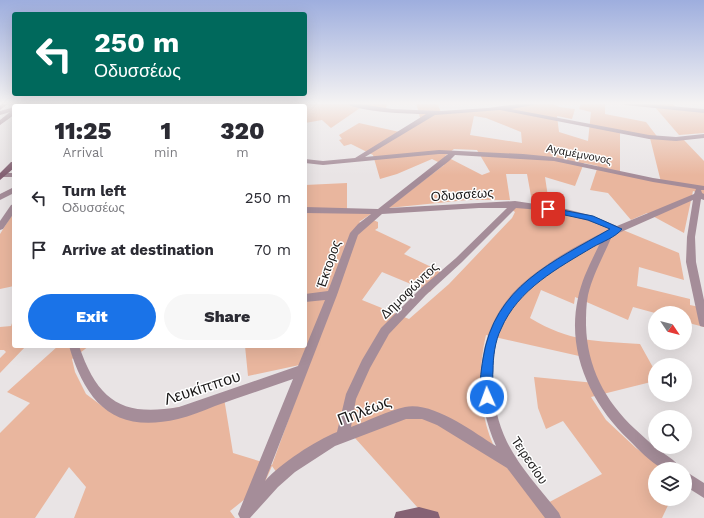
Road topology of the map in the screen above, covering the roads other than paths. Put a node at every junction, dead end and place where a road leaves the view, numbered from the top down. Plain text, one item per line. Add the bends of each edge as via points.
1 (409, 127) edge
2 (598, 127) edge
3 (704, 136) edge
4 (454, 152) junction
5 (358, 158) junction
6 (307, 161) edge
7 (12, 166) edge
8 (12, 175) edge
9 (1, 176) edge
10 (12, 191) edge
11 (701, 191) edge
12 (0, 196) edge
13 (515, 204) junction
14 (12, 210) edge
15 (307, 210) edge
16 (382, 211) junction
17 (12, 221) edge
18 (0, 227) edge
19 (613, 231) junction
20 (332, 295) junction
21 (307, 298) edge
22 (704, 323) edge
23 (75, 348) edge
24 (303, 370) junction
25 (343, 435) junction
26 (664, 462) edge
27 (514, 465) junction
28 (692, 483) edge
29 (704, 491) edge
30 (243, 516) edge
31 (402, 518) edge
32 (432, 518) edge
33 (554, 518) edge

1 - 5 street
2 - 3 street via 670,139
4 - 5 street, Αγαμέμνονος
4 - 11 street, Αγαμέμνονος via 549,159
4 - 16 street, Έκτορος
5 - 6 street, Αγαμέμνονος via 323,163
7 - 9 main road
8 - 9 street
10 - 12 street
11 - 19 street, Τειρεσίου
11 - 22 street via 691,237 691,252 692,271
13 - 16 street, Οδυσσέως
13 - 19 street, Οδυσσέως via 586,216
13 - 25 street, Δημοφώντος via 385,331 350,398
14 - 18 street
15 - 16 street, Οδυσσέως
16 - 20 street, Έκτορος via 353,235
17 - 18 street
19 - 26 street via 583,298 581,328 585,361 592,383 612,414
19 - 27 street, Τειρεσίου via 559,261 529,283 508,306 496,327 488,360 487,397 491,418
20 - 21 street
20 - 24 street, Έκτορος
23 - 24 street, Λευκίππου via 85,379 98,396 118,410 149,417 188,411
24 - 30 street, Έκτορος
25 - 27 street, Πηλέως via 398,414 412,412 448,423
25 - 30 street, Πηλέως via 290,467
27 - 33 street, Τειρεσίου
28 - 29 street
31 - 32 main road via 419,515

